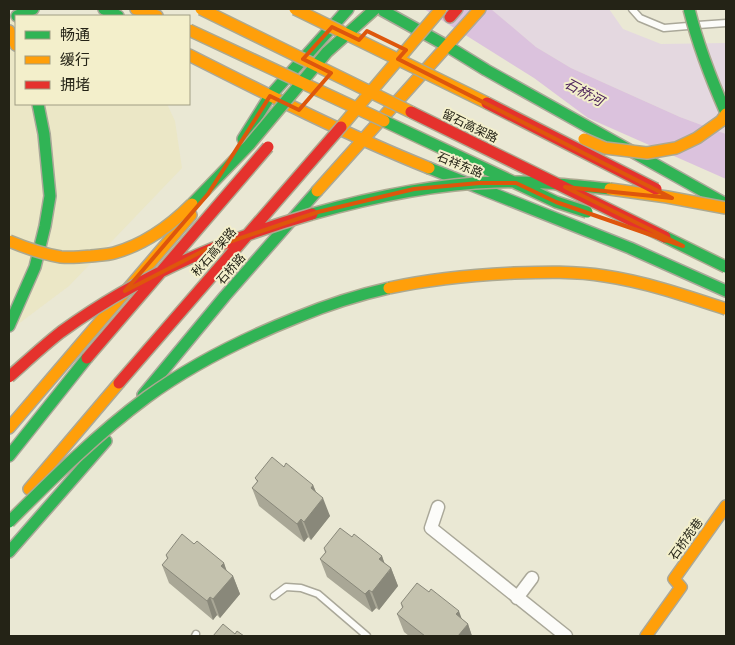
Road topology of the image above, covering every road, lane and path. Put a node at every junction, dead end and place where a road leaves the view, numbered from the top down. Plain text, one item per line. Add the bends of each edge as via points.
1 (33, 9) edge
2 (104, 9) edge
3 (136, 9) edge
4 (201, 9) edge
5 (295, 9) edge
6 (301, 9) edge
7 (348, 9) edge
8 (375, 9) edge
9 (380, 9) edge
10 (386, 9) edge
11 (441, 9) edge
12 (458, 9) edge
13 (480, 9) edge
14 (632, 9) edge
15 (689, 9) edge
16 (19, 15) edge
17 (116, 15) edge
18 (154, 15) edge
19 (726, 23) edge
20 (190, 30) edge
21 (9, 31) edge
22 (367, 31) dead end
23 (15, 43) edge
24 (393, 44) dead end
25 (354, 46) dead end
26 (447, 46) junction
27 (190, 55) edge
28 (342, 61) dead end
29 (382, 79) junction
30 (270, 96) junction
31 (38, 105) edge
32 (726, 113) edge
33 (290, 120) dead end
34 (278, 135) dead end
35 (362, 140) junction
36 (726, 204) edge
37 (726, 208) edge
38 (709, 216) dead end
39 (9, 240) edge
40 (683, 246) junction
41 (726, 267) edge
42 (726, 291) edge
43 (726, 309) edge
44 (9, 326) edge
45 (9, 377) edge
46 (9, 428) edge
47 (9, 456) edge
48 (726, 506) edge
49 (438, 507) dead end
50 (9, 514) edge
51 (9, 522) edge
52 (9, 552) edge
53 (532, 578) dead end
54 (274, 596) dead end
55 (518, 598) junction
56 (367, 636) edge
57 (566, 636) edge
58 (646, 636) edge

1 - 16 main road
2 - 17 main road
3 - 18 main road
4 - 40 main road, 留石高架路, bridge
5 - 38 main road, bridge
6 - 22 main road, bridge via 350,22
7 - 30 main road
8 - 39 main road, bridge via 327,52 249,145 180,216 153,235 114,253 77,258 33,251
9 - 26 main road
10 - 25 main road
11 - 29 main road, 秋石高架路, bridge
12 - 29 main road, bridge
13 - 26 main road, 石桥路
14 - 19 lane via 640,18 664,28
15 - 32 main road, bridge via 708,73
20 - 40 main road, bridge via 556,202
21 - 23 main road
24 - 32 main road, bridge via 605,148 647,153 676,148 697,138
26 - 35 main road, 石桥路
26 - 36 main road
27 - 30 main road, 石祥东路
28 - 33 main road, bridge
29 - 50 main road, 秋石高架路, bridge via 118,383
30 - 35 main road, 石祥东路
30 - 46 main road via 208,194
31 - 44 main road via 50,196 35,267
34 - 47 main road, bridge via 86,358
35 - 42 main road, 石祥东路 via 630,248
35 - 52 main road, 石桥路 via 192,334 84,467
37 - 45 main road, bridge via 636,193 540,183 478,183 414,189 361,200 271,226 205,250 153,274 62,332
40 - 41 main road, 留石高架路, bridge
43 - 51 main road, bridge via 605,276 552,272 448,278 379,291 298,316 199,363 109,428 68,463
48 - 58 main road, 石桥苑巷 via 674,580 681,587
49 - 55 street via 431,528
53 - 55 street
54 - 56 lane via 286,587 318,594
55 - 57 street

